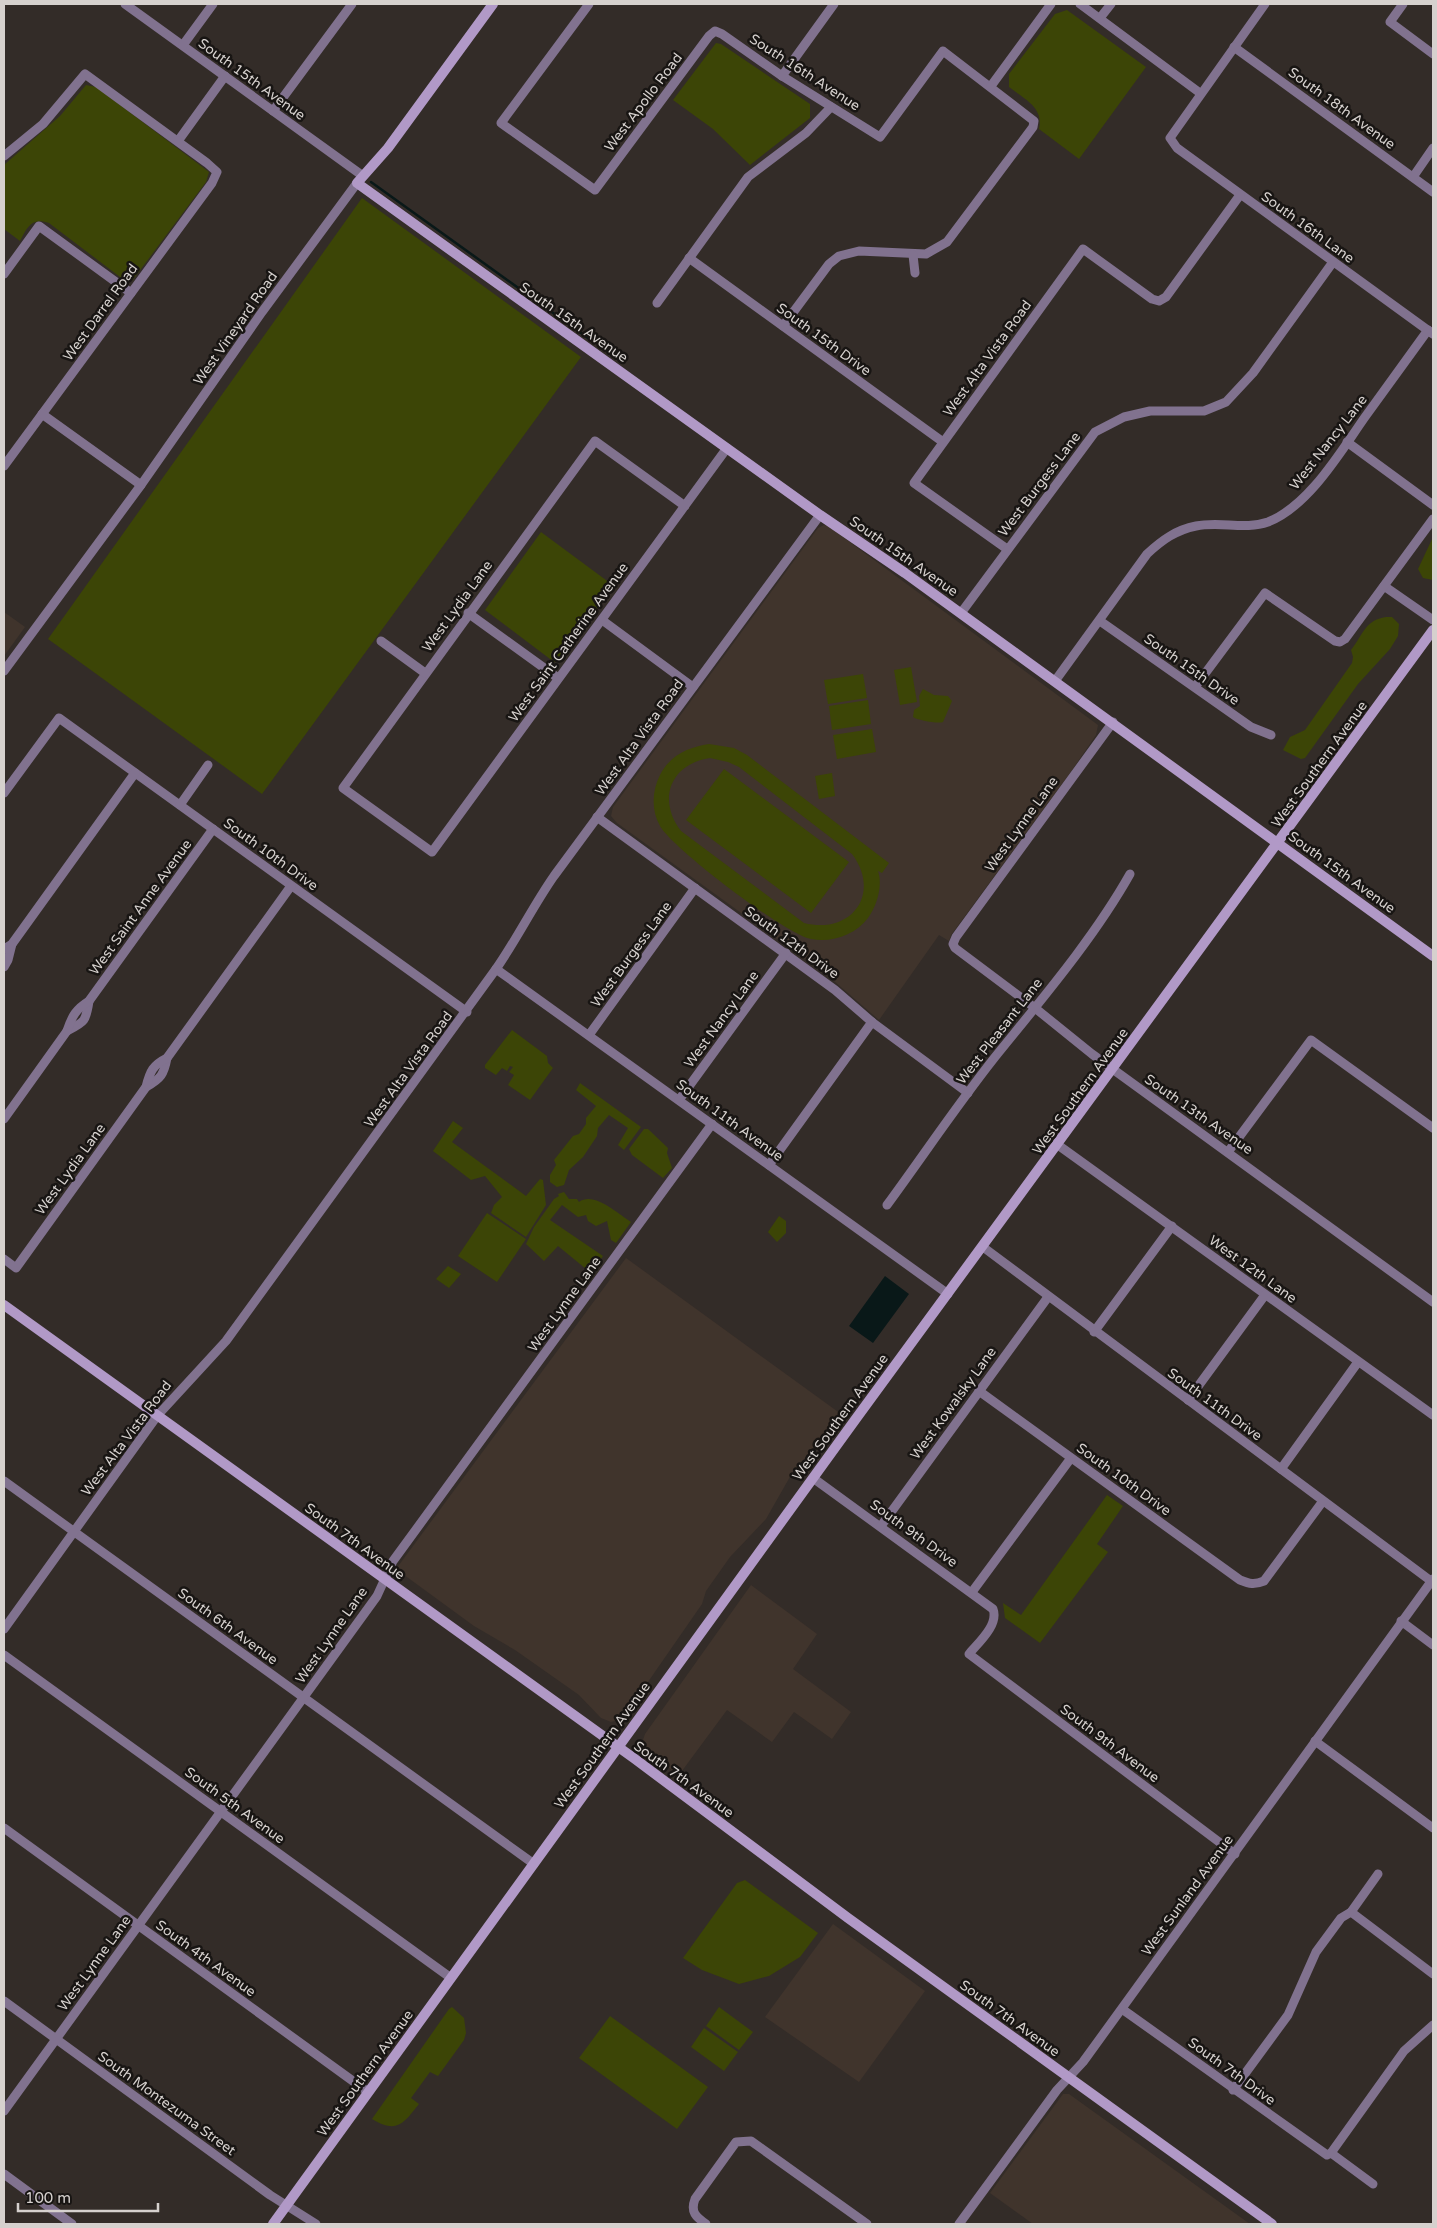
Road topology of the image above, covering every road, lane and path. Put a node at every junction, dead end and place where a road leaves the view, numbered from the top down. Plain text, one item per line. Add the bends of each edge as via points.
1 (126, 4) edge
2 (213, 4) edge
3 (352, 4) edge
4 (494, 4) edge
5 (589, 4) edge
6 (834, 4) edge
7 (1051, 4) edge
8 (1080, 4) edge
9 (1110, 4) edge
10 (1265, 4) edge
11 (1403, 4) edge
12 (1100, 18) junction
13 (715, 31) joint
14 (183, 46) junction
15 (1234, 47) junction
16 (1433, 54) edge
17 (225, 76) junction
18 (782, 76) junction
19 (991, 86) junction
20 (1200, 93) junction
21 (831, 107) junction
22 (273, 111) junction
23 (178, 141) junction
24 (1433, 148) edge
25 (5, 153) edge
26 (1413, 177) junction
27 (360, 180) junction
28 (1433, 192) edge
29 (1240, 195) junction
30 (913, 255) junction
31 (689, 258) junction
32 (1333, 262) junction
33 (915, 273) dead end
34 (4, 274) edge
35 (131, 293) junction
36 (657, 303) dead end
37 (783, 326) junction
38 (1430, 332) edge
39 (42, 414) junction
40 (943, 442) junction
41 (1347, 442) junction
42 (727, 448) junction
43 (4, 466) edge
44 (141, 485) junction
45 (1433, 505) edge
46 (685, 506) junction
47 (820, 515) junction
48 (1433, 519) edge
49 (1007, 549) junction
50 (1384, 586) junction
51 (468, 613) junction
52 (961, 613) junction
53 (602, 620) junction
54 (1433, 620) edge
55 (1100, 621) junction
56 (1433, 630) edge
57 (381, 641) dead end
58 (4, 671) edge
59 (425, 673) junction
60 (558, 678) junction
61 (1055, 681) junction
62 (693, 687) junction
63 (1195, 687) junction
64 (1113, 722) junction
65 (1271, 735) dead end
66 (208, 765) dead end
67 (135, 772) junction
68 (4, 793) edge
69 (180, 805) junction
70 (597, 817) junction
71 (213, 829) junction
72 (1278, 842) junction
73 (432, 852) joint
74 (1130, 874) dead end
75 (292, 886) junction
76 (695, 888) junction
77 (953, 944) joint
78 (8, 946) edge
79 (786, 953) junction
80 (1433, 956) edge
81 (4, 967) edge
82 (496, 969) junction
83 (1035, 1008) junction
84 (466, 1012) junction
85 (872, 1022) junction
86 (589, 1036) junction
87 (1113, 1070) junction
88 (968, 1093) junction
89 (679, 1100) junction
90 (4, 1119) edge
91 (712, 1124) junction
92 (1433, 1128) edge
93 (1058, 1145) junction
94 (1228, 1152) junction
95 (769, 1165) junction
96 (888, 1205) dead end
97 (1172, 1226) junction
98 (983, 1247) junction
99 (4, 1259) edge
100 (948, 1294) junction
101 (1265, 1294) junction
102 (1048, 1297) junction
103 (1433, 1302) edge
104 (4, 1305) edge
105 (1094, 1332) junction
106 (1358, 1362) junction
107 (979, 1391) junction
108 (1188, 1400) junction
109 (1433, 1415) edge
110 (157, 1416) junction
111 (1071, 1458) junction
112 (1280, 1469) junction
113 (813, 1478) junction
114 (4, 1481) edge
115 (1323, 1501) junction
116 (881, 1526) junction
117 (74, 1532) junction
118 (384, 1579) junction
119 (1432, 1580) edge
120 (972, 1592) junction
121 (1402, 1622) junction
122 (4, 1629) edge
123 (1433, 1645) edge
124 (969, 1654) joint
125 (4, 1655) edge
126 (304, 1696) junction
127 (1315, 1741) junction
128 (618, 1748) junction
129 (221, 1812) junction
130 (4, 1828) edge
131 (1433, 1828) edge
132 (1235, 1854) junction
133 (534, 1864) junction
134 (1378, 1874) dead end
135 (1350, 1912) junction
136 (139, 1926) junction
137 (1433, 1974) edge
138 (450, 1978) junction
139 (4, 2002) edge
140 (1122, 2009) junction
141 (1433, 2025) edge
142 (55, 2039) junction
143 (1069, 2077) junction
144 (1233, 2090) junction
145 (368, 2092) junction
146 (4, 2111) edge
147 (1329, 2154) junction
148 (4, 2174) edge
149 (1373, 2184) dead end
150 (287, 2205) junction
151 (72, 2224) edge
152 (273, 2224) edge
153 (316, 2224) edge
154 (706, 2224) edge
155 (866, 2224) edge
156 (959, 2224) edge
157 (1272, 2224) edge

1 - 14 street, South 15th Avenue
2 - 14 street
3 - 22 street
4 - 27 main road, West Vineyard Road via 388,148
5 - 13 street, West Apollo Road via 501,122 594,190
6 - 18 street
7 - 19 street
8 - 12 street
9 - 12 street
10 - 15 street
11 - 16 street via 1390,22
12 - 20 street
13 - 18 street, South 16th Avenue
14 - 17 street, South 15th Avenue
15 - 20 street
15 - 26 street, South 18th Avenue
17 - 22 street, South 15th Avenue
17 - 23 street
18 - 21 street, South 16th Avenue
19 - 21 street, South 16th Avenue via 943,51 880,137
19 - 30 street via 1034,120 1033,127 947,242 926,254
20 - 29 street, South 16th Lane via 1170,138 1177,148
21 - 31 street via 806,133 748,177
22 - 27 street, South 15th Avenue
23 - 25 street via 85,74 43,124
23 - 35 street, West Darrel Road via 216,172 212,183
24 - 26 street
26 - 28 street, South 18th Avenue
27 - 42 main road, South 15th Avenue
27 - 44 street, West Vineyard Road via 262,312
29 - 32 street, South 16th Lane
29 - 40 street, West Alta Vista Road via 1166,297 1159,301 1083,249
30 - 33 street
30 - 37 street via 859,251 839,256 829,264
31 - 36 street
31 - 37 street, South 15th Drive
32 - 38 street, South 16th Lane
32 - 49 street, West Burgess Lane via 1254,373 1226,402 1204,411 1150,411 1124,417 1095,432
34 - 35 street via 39,226
35 - 39 street, West Darrel Road
37 - 40 street, South 15th Drive
38 - 41 street, West Nancy Lane
39 - 43 street, West Darrel Road
39 - 44 street
40 - 49 street, West Alta Vista Road via 914,483
41 - 45 street
41 - 55 street, West Nancy Lane via 1301,500 1280,516 1245,526 1198,526 1180,530 1163,539 1147,554
42 - 46 street, West Saint Catherine Avenue
42 - 47 main road, South 15th Avenue
44 - 58 street, West Vineyard Road
46 - 51 street, West Lydia Lane via 595,442
46 - 53 street, West Saint Catherine Avenue
47 - 52 main road, South 15th Avenue
47 - 62 street, West Alta Vista Road
48 - 50 street
49 - 52 street, West Burgess Lane
50 - 54 street
50 - 63 street via 1340,642 1266,594
51 - 59 street, West Lydia Lane
51 - 60 street
52 - 61 main road, South 15th Avenue
53 - 60 street, West Saint Catherine Avenue
53 - 62 street
55 - 61 street, West Nancy Lane
55 - 63 street, South 15th Drive
56 - 72 main road, West Southern Avenue
57 - 59 street
59 - 73 street, West Lydia Lane via 343,788
60 - 73 street, West Saint Catherine Avenue
61 - 64 main road, South 15th Avenue
62 - 70 street, West Alta Vista Road
63 - 65 street, South 15th Drive via 1251,727
64 - 72 main road, South 15th Avenue
64 - 77 street, West Lynne Lane
66 - 69 street
67 - 68 street, South 10th Drive via 59,718
67 - 69 street, South 10th Drive
67 - 78 street
69 - 71 street, South 10th Drive
70 - 76 street, South 12th Drive
70 - 82 street, West Alta Vista Road via 533,906 513,945
71 - 75 street, South 10th Drive
71 - 90 street, West Saint Anne Avenue via 89,1000 77,1009 67,1031
72 - 80 main road, South 15th Avenue
72 - 87 main road, West Southern Avenue
74 - 83 street, West Pleasant Lane
75 - 84 street, South 10th Drive
75 - 99 street, West Lydia Lane via 167,1058 155,1064 146,1087 16,1268
76 - 79 street, South 12th Drive
76 - 86 street, West Burgess Lane
77 - 83 street, South 13th Avenue via 958,952
78 - 81 street via 8,960
79 - 85 street, South 12th Drive
79 - 89 street, West Nancy Lane
82 - 84 street, West Alta Vista Road
82 - 86 street, South 11th Avenue
83 - 87 street, South 13th Avenue
83 - 88 street, West Pleasant Lane
84 - 110 street, West Alta Vista Road via 226,1341
85 - 88 street, South 12th Drive
85 - 95 street
86 - 89 street, South 11th Avenue
87 - 93 main road, West Southern Avenue
87 - 94 street, South 13th Avenue
88 - 96 street, West Pleasant Lane
89 - 91 street, South 11th Avenue
91 - 95 street, South 11th Avenue
91 - 118 street, West Lynne Lane via 393,1561
92 - 94 street via 1311,1040
93 - 97 street, West 12th Lane
93 - 98 main road, West Southern Avenue
94 - 103 street, South 13th Avenue
95 - 100 street, South 11th Avenue
97 - 101 street, West 12th Lane
97 - 105 street
98 - 100 main road, West Southern Avenue
98 - 102 street, South 11th Drive
100 - 113 main road, West Southern Avenue
101 - 106 street, West 12th Lane
101 - 108 street
102 - 105 street, South 11th Drive
102 - 107 street, West Kowalsky Lane
104 - 110 main road, South 7th Avenue
105 - 108 street, South 11th Drive
106 - 109 street, West 12th Lane
106 - 112 street
107 - 111 street, South 10th Drive
107 - 116 street, West Kowalsky Lane
108 - 112 street, South 11th Drive
110 - 117 street, West Alta Vista Road
110 - 118 main road, South 7th Avenue
111 - 115 street, South 10th Drive via 1240,1580 1256,1584 1268,1576
111 - 120 street
112 - 115 street, South 11th Drive
113 - 116 street, South 9th Drive
113 - 128 main road, West Southern Avenue
114 - 117 street, South 6th Avenue
115 - 119 street, South 11th Drive
116 - 120 street, South 9th Drive
117 - 122 street, West Alta Vista Road
117 - 126 street, South 6th Avenue
118 - 126 street, West Lynne Lane via 377,1596
118 - 128 main road, South 7th Avenue
119 - 121 street, West Sunland Avenue
120 - 124 street, South 9th Drive via 990,1605 995,1615
121 - 123 street
121 - 127 street, West Sunland Avenue
124 - 132 street, South 9th Avenue
125 - 129 street, South 5th Avenue
126 - 129 street, West Lynne Lane
126 - 133 street, South 6th Avenue
127 - 131 street
127 - 132 street, West Sunland Avenue
128 - 133 main road, West Southern Avenue
128 - 143 main road, South 7th Avenue
129 - 136 street, West Lynne Lane
129 - 138 street, South 5th Avenue
130 - 136 street, South 4th Avenue
132 - 140 street, West Sunland Avenue
133 - 138 main road, West Southern Avenue
134 - 135 street
135 - 137 street
135 - 144 street via 1340,1918 1316,1952 1288,2015
136 - 142 street, West Lynne Lane
136 - 145 street, South 4th Avenue
138 - 145 main road, West Southern Avenue
139 - 142 street, South Montezuma Street
140 - 143 street, West Sunland Avenue
140 - 144 street, South 7th Drive
141 - 147 street via 1404,2051
142 - 146 street, West Lynne Lane
142 - 150 street, South Montezuma Street
143 - 156 street, West Sunland Avenue
143 - 157 main road, South 7th Avenue
144 - 147 street, South 7th Drive
145 - 150 main road, West Southern Avenue
147 - 149 street, South 7th Drive
148 - 151 street
150 - 152 main road, West Southern Avenue
150 - 153 street, South Montezuma Street
154 - 155 street via 696,2217 692,2207 695,2199 736,2142 744,2140 751,2141

